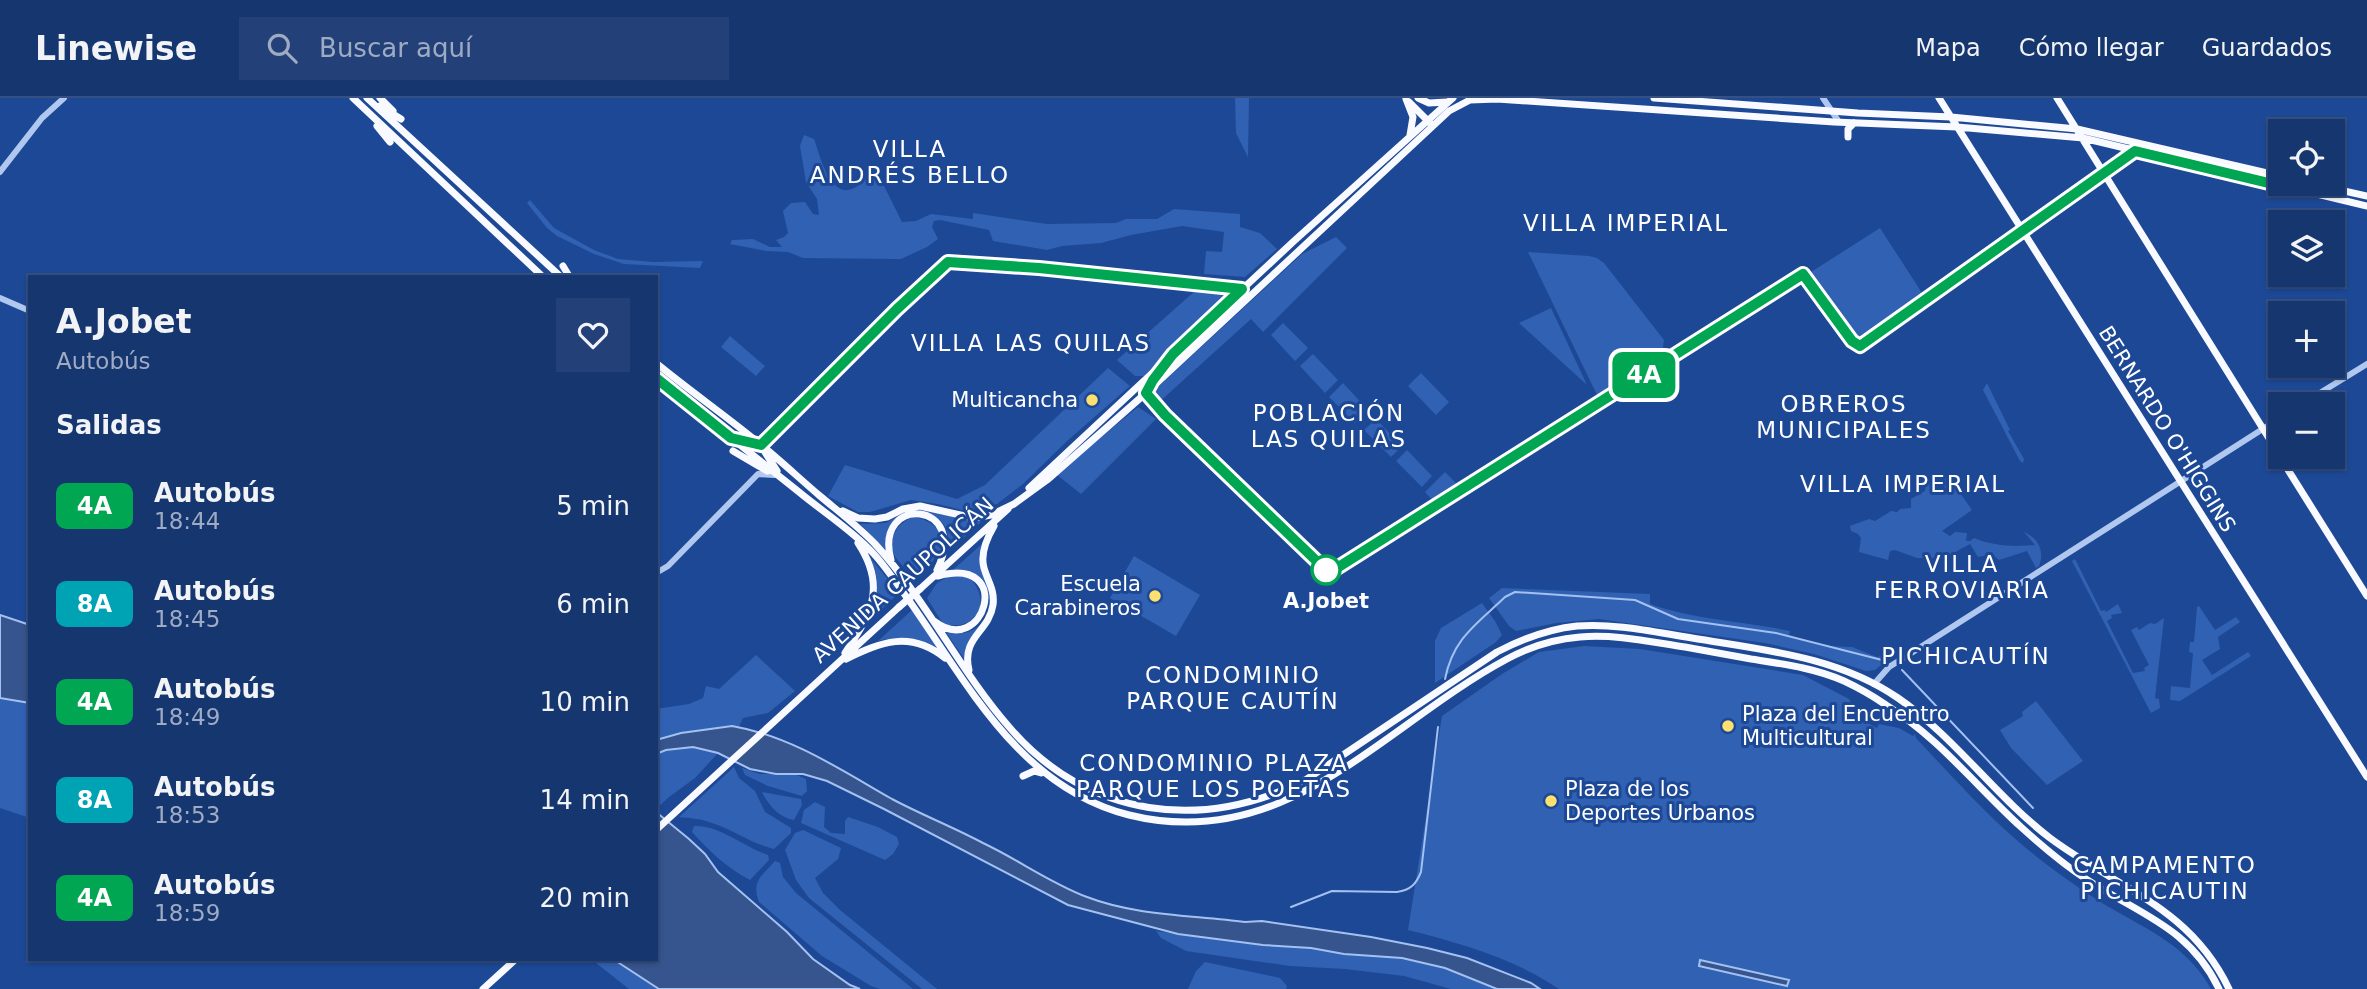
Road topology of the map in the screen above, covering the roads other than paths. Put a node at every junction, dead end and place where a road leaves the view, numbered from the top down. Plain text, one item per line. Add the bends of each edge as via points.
1 (64, 98) edge
2 (353, 98) edge
3 (367, 98) edge
4 (380, 98) edge
5 (1418, 98) edge
6 (1654, 98) edge
7 (1665, 98) edge
8 (1823, 98) edge
9 (1939, 98) edge
10 (2057, 98) edge
11 (1405, 99) edge
12 (1531, 99) edge
13 (1450, 100) edge
14 (364, 108) junction
15 (1675, 111) junction
16 (1832, 111) junction
17 (1951, 117) junction
18 (1839, 122) junction
19 (1430, 123) junction
20 (1853, 123) junction
21 (1957, 127) junction
22 (2077, 129) junction
23 (1409, 137) junction
24 (1848, 137) dead end
25 (2083, 138) junction
26 (390, 142) dead end
27 (0, 173) edge
28 (2268, 173) edge
29 (2345, 191) edge
30 (2367, 196) edge
31 (2367, 206) edge
32 (1326, 212) junction
33 (1323, 229) junction
34 (563, 266) dead end
35 (541, 275) edge
36 (559, 275) edge
37 (568, 275) edge
38 (1266, 281) junction
39 (1242, 289) junction
40 (0, 298) edge
41 (1239, 306) junction
42 (28, 310) edge
43 (1173, 354) junction
44 (2367, 364) edge
45 (659, 365) edge
46 (658, 380) edge
47 (2322, 392) edge
48 (1146, 393) junction
49 (2268, 426) edge
50 (2263, 429) junction
51 (2268, 437) edge
52 (731, 438) junction
53 (761, 445) junction
54 (733, 451) dead end
55 (2288, 469) edge
56 (774, 475) junction
57 (2179, 481) junction
58 (789, 484) junction
59 (822, 497) junction
60 (1014, 504) junction
61 (1000, 517) junction
62 (845, 528) junction
63 (892, 565) junction
64 (658, 572) edge
65 (934, 577) junction
66 (913, 593) junction
67 (2367, 596) edge
68 (931, 619) junction
69 (839, 662) junction
70 (955, 667) junction
71 (972, 677) junction
72 (1845, 681) junction
73 (1874, 684) junction
74 (1428, 697) junction
75 (1383, 722) dead end
76 (1022, 753) junction
77 (1328, 755) dead end
78 (1041, 758) junction
79 (1048, 776) junction
80 (2367, 777) edge
81 (1278, 793) junction
82 (658, 828) edge
83 (514, 961) edge
84 (483, 989) edge
85 (2219, 989) edge
86 (2229, 989) edge

1 - 27 street via 42,118
2 - 14 main road
3 - 4 main road via 401,119
3 - 36 main road
5 - 13 main road via 1429,103
6 - 7 main road
7 - 15 street
7 - 16 main road
8 - 16 street
9 - 17 main road, BERNARDO O'HIGGINS
10 - 22 main road
11 - 19 main road
11 - 23 main road via 1413,117
12 - 15 main road, AVENIDA CAUPOLICÁN
12 - 19 main road, AVENIDA CAUPOLICÁN via 1470,100
13 - 19 main road, AVENIDA CAUPOLICÁN
14 - 26 main road
14 - 35 main road
15 - 18 main road, AVENIDA CAUPOLICÁN
16 - 17 main road
16 - 18 street
17 - 21 main road, BERNARDO O'HIGGINS
17 - 22 main road
18 - 20 main road, AVENIDA CAUPOLICÁN
19 - 23 main road, AVENIDA CAUPOLICÁN
19 - 33 main road, AVENIDA CAUPOLICÁN
20 - 21 main road, AVENIDA CAUPOLICÁN
20 - 24 main road
21 - 25 main road, AVENIDA CAUPOLICÁN
21 - 57 main road, BERNARDO O'HIGGINS
22 - 25 main road
22 - 28 main road
23 - 32 main road, AVENIDA CAUPOLICÁN
25 - 31 main road, AVENIDA CAUPOLICÁN
25 - 50 main road
29 - 30 main road
32 - 33 main road
32 - 39 main road, AVENIDA CAUPOLICÁN
33 - 38 main road, AVENIDA CAUPOLICÁN
34 - 37 main road
38 - 39 main road
38 - 41 main road, AVENIDA CAUPOLICÁN
39 - 41 main road
39 - 43 main road, AVENIDA CAUPOLICÁN
39 - 53 street via 948,262
40 - 42 street
41 - 48 main road, AVENIDA CAUPOLICÁN
43 - 48 main road
43 - 60 main road, AVENIDA CAUPOLICÁN
44 - 47 street
45 - 53 main road
46 - 52 main road
48 - 60 main road, AVENIDA CAUPOLICÁN
49 - 50 street
50 - 51 main road
50 - 57 street
52 - 53 main road
52 - 58 main road
53 - 58 main road
53 - 59 main road
54 - 56 main road
55 - 67 main road
56 - 58 main road
56 - 64 street via 758,474
57 - 73 street via 1889,667
57 - 80 main road, BERNARDO O'HIGGINS
58 - 62 main road
59 - 60 main road via 847,514 869,519 920,506 982,517
59 - 63 main road
60 - 61 main road, AVENIDA CAUPOLICÁN
61 - 65 main road, AVENIDA CAUPOLICÁN
61 - 71 main road via 984,551 993,600 989,616 969,647
62 - 66 main road
62 - 69 main road via 867,557 873,592 869,614
63 - 65 main road via 888,541 892,526 907,515 926,515 939,523 945,538
63 - 66 main road
65 - 66 main road, AVENIDA CAUPOLICÁN
65 - 68 main road via 967,573 983,587 986,598 983,613 966,627 950,628
66 - 68 main road
66 - 69 main road, AVENIDA CAUPOLICÁN, bridge
66 - 70 main road
68 - 71 main road
69 - 70 main road via 879,644 902,641 929,647
69 - 82 main road, AVENIDA CAUPOLICÁN
70 - 76 main road
71 - 78 main road via 1012,731
72 - 73 main road
72 - 79 main road via 1796,666 1711,651 1606,637 1572,638 1543,644 1504,661 1310,789 1251,814 1202,821 1143,818 1095,803
72 - 85 main road via 1906,718 2057,859 2180,936
73 - 74 main road via 1838,667 1790,654 1588,625 1521,640
73 - 86 main road via 1934,727 2040,830 2174,918 2207,952
74 - 75 main road
74 - 81 main road via 1307,779
76 - 78 main road
76 - 79 main road
76 - 79 main road via 1027,762 1023,776 1034,771
77 - 81 main road via 1326,761
78 - 79 main road
78 - 81 main road via 1064,776 1112,799 1160,810 1212,809
83 - 84 main road

